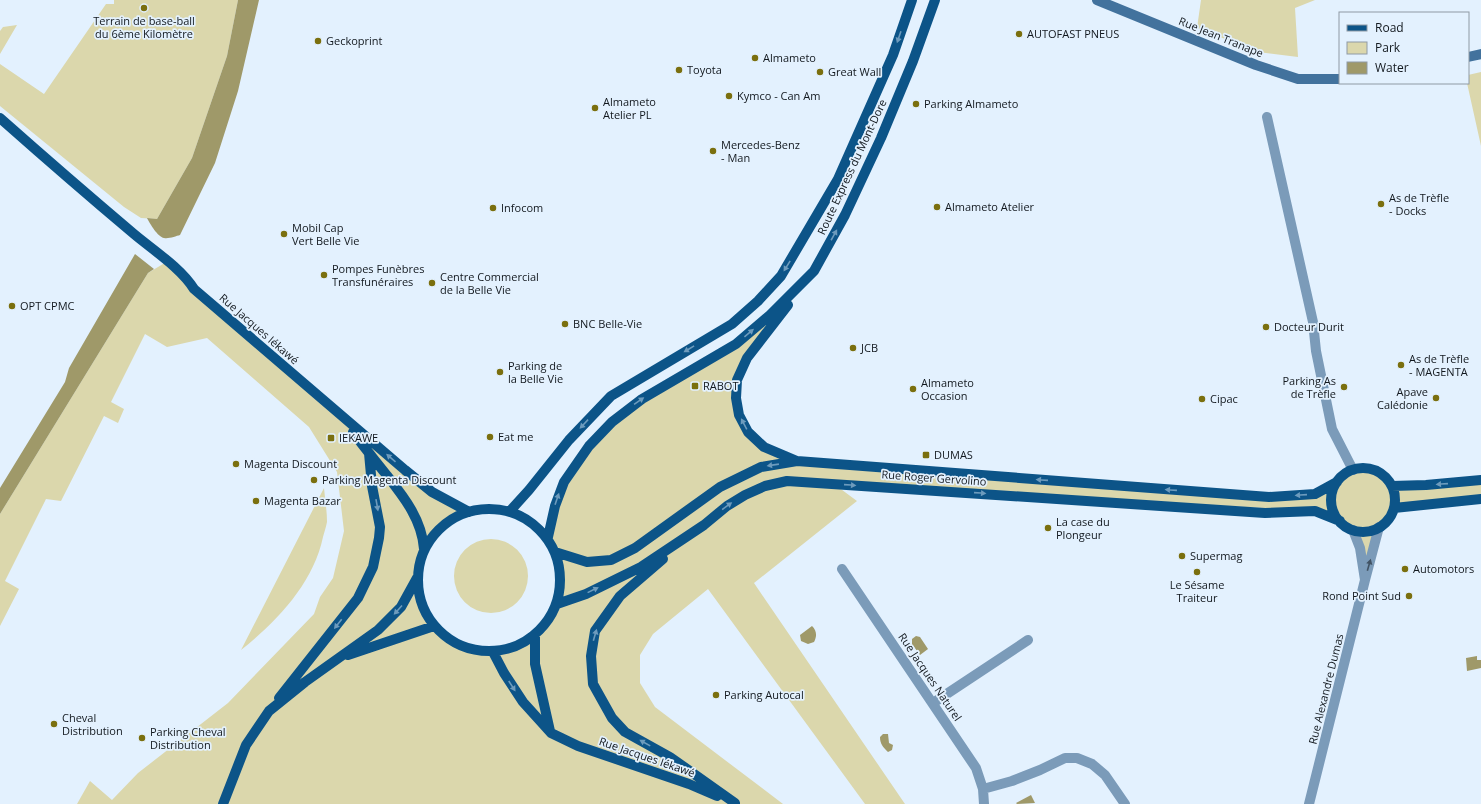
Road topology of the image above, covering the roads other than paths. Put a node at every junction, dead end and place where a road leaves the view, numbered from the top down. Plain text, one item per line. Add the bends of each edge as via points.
1 (912, 0) edge
2 (935, 0) edge
3 (1097, 0) edge
4 (1481, 54) edge
5 (1469, 57) edge
6 (1339, 79) edge
7 (1266, 117) dead end
8 (0, 118) edge
9 (814, 271) junction
10 (338, 413) junction
11 (369, 453) junction
12 (797, 461) junction
13 (1353, 470) junction
14 (1481, 480) edge
15 (1337, 482) junction
16 (1392, 486) junction
17 (1481, 499) edge
18 (1394, 508) junction
19 (510, 511) junction
20 (469, 512) junction
21 (1340, 522) junction
22 (704, 524) junction
23 (1379, 527) junction
24 (1353, 530) junction
25 (548, 537) junction
26 (424, 550) junction
27 (555, 552) junction
28 (842, 569) dead end
29 (418, 577) junction
30 (1365, 580) junction
31 (557, 604) junction
32 (434, 626) junction
33 (536, 635) junction
34 (1028, 640) dead end
35 (493, 652) junction
36 (339, 658) junction
37 (933, 704) junction
38 (269, 711) junction
39 (551, 733) junction
40 (983, 789) junction
41 (1310, 803) edge
42 (223, 804) edge
43 (736, 804) edge
44 (984, 804) edge
45 (1125, 804) edge

1 -> 19 main road, Route Express du Mont-Dore via 893,55 838,179 781,276 758,302 732,324 611,396 569,440
9 -> 2 main road, Route Express du Mont-Dore via 845,215 881,138
3 - 6 main road, Rue Jean Tranape via 1256,65 1298,79
4 - 5 main road
7 - 13 street via 1313,322 1316,351 1332,429
8 - 10 main road, Rue Jacques Iékawé
12 -> 9 main road via 764,447 748,432 739,415 736,398 737,380 747,358
25 -> 9 main road, Route Express du Mont-Dore via 564,482 589,446 612,422 642,399 736,344 770,315
10 - 11 main road
20 -> 10 main road via 432,492
11 - 26 main road via 415,515 423,537
11 -> 38 main road via 380,527 373,567 358,598
15 -> 12 main road, Rue Roger Gervolino via 1315,494 1269,497
12 -> 27 main road, Rue Roger Gervolino via 761,467 720,487 635,548 611,560 587,562
13 - 15 main road via 1344,474
13 - 16 main road via 1362,468 1379,472
14 -> 16 main road via 1426,486
15 - 21 main road via 1332,502
16 - 18 main road
17 - 18 main road
18 - 23 main road via 1391,516
19 - 20 main road via 487,509
19 - 25 main road via 533,523
20 - 26 main road via 448,520 430,538
22 -> 21 main road, Rue Roger Gervolino via 744,495 787,480 1265,512 1315,511
21 - 24 main road
31 -> 22 main road, Rue Roger Gervolino via 586,594 641,567
43 -> 22 main road via 670,757 625,732 612,718 593,684 591,656 595,632 620,596
23 - 24 main road via 1371,531
30 -> 23 street, Rue Alexandre Dumas
24 - 30 street, Rue Alexandre Dumas via 1360,548
25 - 27 main road
26 - 29 main road
27 - 31 main road via 561,578
28 - 37 street, Rue Jacques Naturel
29 - 32 main road via 418,589 425,613
29 -> 36 main road via 401,607 378,630
30 - 41 street, Rue Alexandre Dumas
31 - 33 main road
32 - 35 main road via 444,637 461,646
32 - 36 main road
33 - 35 main road via 514,647
33 - 39 main road via 535,664
34 - 37 street
35 -> 39 main road, Rue Jacques Iékawé via 523,702
36 - 38 main road
37 - 40 street, Rue Jacques Naturel via 976,768
38 - 42 main road via 246,745
39 - 43 main road, Rue Jacques Iékawé via 578,746 689,784
40 - 44 street, Rue Jacques Naturel
40 - 45 street via 1026,776 1065,758 1077,758 1092,764 1105,775

